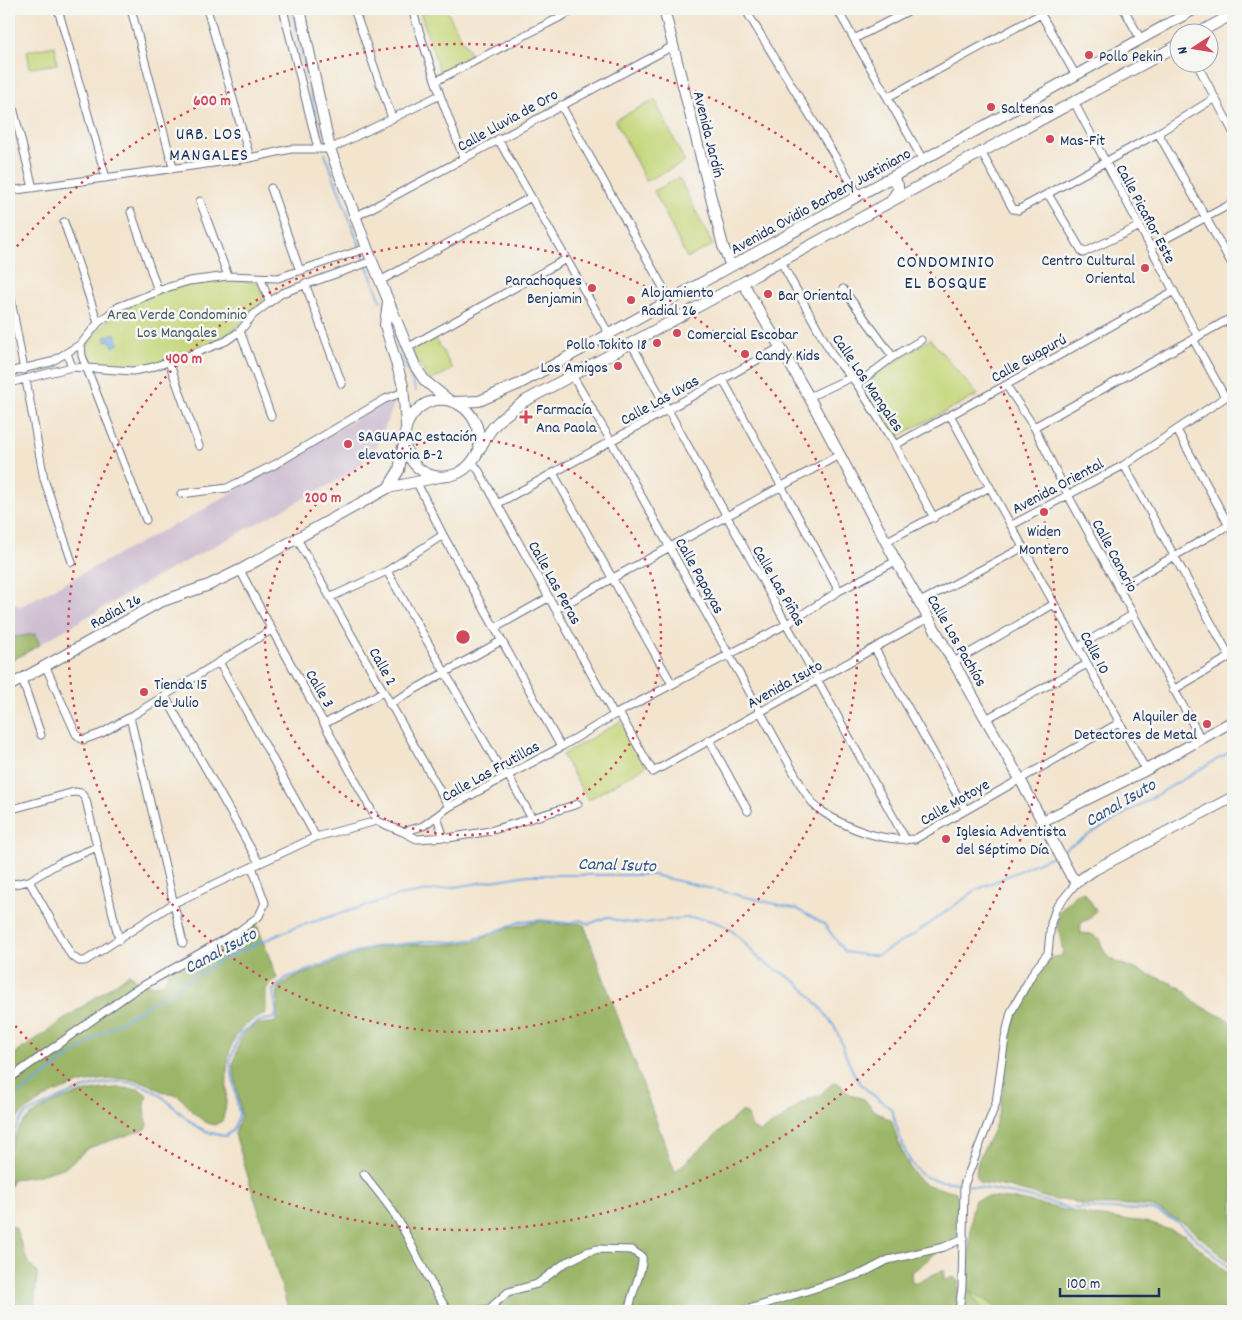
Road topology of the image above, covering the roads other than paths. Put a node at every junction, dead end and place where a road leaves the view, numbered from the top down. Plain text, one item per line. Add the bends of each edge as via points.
1 (58, 9) edge
2 (131, 9) edge
3 (207, 9) edge
4 (283, 9) edge
5 (300, 9) edge
6 (354, 9) edge
7 (576, 9) edge
8 (664, 9) edge
9 (745, 9) edge
10 (837, 9) edge
11 (912, 9) edge
12 (1124, 9) edge
13 (1194, 9) edge
14 (415, 10) edge
15 (1039, 11) edge
16 (1233, 14) edge
17 (1218, 22) edge
18 (854, 39) junction
19 (1142, 40) junction
20 (673, 46) junction
21 (1170, 49) edge
22 (1201, 72) edge
23 (1074, 74) junction
24 (436, 82) junction
25 (9, 91) edge
26 (440, 95) junction
27 (888, 97) junction
28 (1215, 98) junction
29 (1074, 102) junction
30 (561, 105) junction
31 (392, 118) junction
32 (1233, 132) edge
33 (1158, 133) junction
34 (498, 139) junction
35 (318, 149) junction
36 (330, 149) junction
37 (981, 152) junction
38 (250, 158) junction
39 (464, 159) junction
40 (923, 160) junction
41 (1105, 162) junction
42 (173, 167) junction
43 (906, 170) junction
44 (106, 178) junction
45 (885, 180) junction
46 (33, 188) junction
47 (271, 188) dead end
48 (913, 189) junction
49 (9, 191) edge
50 (858, 194) junction
51 (1048, 194) junction
52 (531, 197) junction
53 (200, 201) dead end
54 (890, 202) junction
55 (1233, 203) edge
56 (131, 212) dead end
57 (355, 217) junction
58 (1207, 218) junction
59 (64, 222) dead end
60 (1140, 226) junction
61 (1150, 247) junction
62 (363, 251) junction
63 (566, 259) junction
64 (368, 262) junction
65 (780, 262) junction
66 (731, 266) junction
67 (1233, 266) edge
68 (300, 271) junction
69 (228, 276) junction
70 (278, 278) junction
71 (261, 279) junction
72 (380, 281) junction
73 (306, 283) junction
74 (743, 283) junction
75 (9, 289) edge
76 (843, 289) dead end
77 (158, 291) junction
78 (1174, 291) junction
79 (282, 293) junction
80 (670, 300) junction
81 (269, 301) junction
82 (388, 301) junction
83 (1233, 317) edge
84 (98, 323) junction
85 (240, 331) junction
86 (609, 334) junction
87 (1195, 338) junction
88 (921, 340) dead end
89 (631, 343) junction
90 (81, 344) junction
91 (407, 348) junction
92 (781, 348) junction
93 (67, 353) junction
94 (893, 357) junction
95 (169, 362) junction
96 (72, 367) junction
97 (24, 370) junction
98 (89, 370) junction
99 (9, 372) edge
100 (572, 375) junction
101 (852, 377) junction
102 (26, 380) junction
103 (723, 380) junction
104 (9, 383) edge
105 (342, 384) dead end
106 (519, 384) junction
107 (857, 384) junction
108 (1006, 385) junction
109 (404, 392) junction
110 (1230, 396) edge
111 (809, 397) junction
112 (452, 402) junction
113 (525, 402) junction
114 (668, 410) junction
115 (950, 415) junction
116 (271, 416) dead end
117 (406, 425) junction
118 (1034, 427) junction
119 (1177, 430) junction
120 (404, 441) junction
121 (611, 441) junction
122 (895, 445) junction
123 (199, 446) dead end
124 (479, 446) junction
125 (840, 455) junction
126 (472, 462) junction
127 (1124, 465) junction
128 (553, 473) junction
129 (440, 477) junction
130 (416, 484) junction
131 (782, 487) junction
132 (990, 487) junction
133 (388, 488) junction
134 (181, 494) dead end
135 (1068, 496) junction
136 (497, 504) junction
137 (726, 517) junction
138 (934, 518) junction
139 (146, 520) dead end
140 (1012, 524) junction
141 (1229, 525) junction
142 (1233, 533) edge
143 (443, 535) junction
144 (296, 537) junction
145 (887, 542) junction
146 (670, 548) junction
147 (1022, 548) junction
148 (1174, 556) junction
149 (896, 561) junction
150 (72, 562) dead end
151 (240, 570) junction
152 (387, 571) junction
153 (614, 578) junction
154 (1118, 588) junction
155 (839, 591) junction
156 (331, 597) junction
157 (548, 598) junction
158 (920, 602) junction
159 (1054, 604) junction
160 (556, 609) junction
161 (1132, 615) junction
162 (928, 618) junction
163 (787, 624) junction
164 (495, 628) junction
165 (271, 630) junction
166 (501, 641) junction
167 (1078, 647) junction
168 (875, 650) junction
169 (729, 655) junction
170 (1232, 656) edge
171 (218, 662) junction
172 (954, 662) junction
173 (1087, 664) junction
174 (45, 665) junction
175 (445, 674) junction
176 (22, 679) junction
177 (818, 679) junction
178 (672, 684) junction
179 (9, 686) edge
180 (1173, 690) junction
181 (383, 692) junction
182 (165, 696) junction
183 (390, 704) junction
184 (761, 711) junction
185 (617, 714) junction
186 (130, 718) junction
187 (986, 719) junction
188 (1233, 721) edge
189 (326, 723) junction
190 (1119, 723) junction
191 (41, 735) dead end
192 (1200, 739) junction
193 (709, 740) junction
194 (561, 747) junction
195 (1146, 770) junction
196 (653, 772) joint
197 (508, 776) junction
198 (1020, 779) junction
199 (803, 789) joint
200 (1233, 797) edge
201 (578, 804) dead end
202 (449, 807) junction
203 (965, 809) junction
204 (9, 810) edge
205 (748, 810) dead end
206 (531, 817) junction
207 (437, 818) junction
208 (377, 821) junction
209 (1041, 822) junction
210 (403, 832) junction
211 (316, 837) junction
212 (446, 837) junction
213 (906, 840) junction
214 (97, 848) junction
215 (259, 863) junction
216 (252, 867) junction
217 (1074, 879) junction
218 (29, 880) junction
219 (9, 885) edge
220 (174, 903) junction
221 (119, 940) junction
222 (183, 943) dead end
223 (9, 1079) edge
224 (364, 1174) dead end
225 (964, 1238) junction
226 (448, 1311) edge
227 (473, 1311) edge
228 (629, 1311) edge
229 (743, 1311) edge
230 (959, 1311) edge

1 - 44 street
2 - 42 street
3 - 38 street
4 - 35 street
5 - 36 main road
6 - 31 street
7 - 24 street
8 - 20 main road, Avenida Jardín
9 - 50 street
10 - 18 street
11 - 18 street
12 - 19 street
13 - 19 main road, Avenida Ovidio Barbery Justiniano
14 - 24 street
15 - 23 street
15 - 27 street
16 - 17 main road
18 - 27 street
19 - 23 main road, Avenida Ovidio Barbery Justiniano
20 - 30 street, Calle Lluvia de Oro
20 - 66 main road, Avenida Jardín via 723,246
21 - 29 main road
22 - 28 street
23 - 40 main road, Avenida Ovidio Barbery Justiniano
24 - 26 street
25 - 46 street
26 - 31 street
26 - 39 street
27 - 40 street
28 - 32 street
28 - 33 street
29 - 37 main road
29 - 41 street, Calle Picaflor Este
30 - 34 street, Calle Lluvia de Oro
30 - 80 street
31 - 36 street
33 - 41 street
33 - 58 street
34 - 39 street, Calle Lluvia de Oro
34 - 52 street
35 - 36 street
35 - 38 street via 292,149
36 - 57 main road
37 - 48 main road
37 - 51 street via 1015,210
38 - 42 street
39 - 57 street, Calle Lluvia de Oro
40 - 43 main road, Avenida Ovidio Barbery Justiniano
41 - 51 street
41 - 60 street, Calle Picaflor Este
42 - 44 street
43 - 45 main road, Avenida Ovidio Barbery Justiniano
43 - 48 main road via 902,184
44 - 46 street
45 - 50 main road, Avenida Ovidio Barbery Justiniano
45 - 54 main road via 892,179 898,186
46 - 49 street
47 - 68 street
48 - 54 main road
50 - 66 main road, Avenida Ovidio Barbery Justiniano
51 - 60 street via 1082,254
52 - 63 street
52 - 72 street
53 - 69 street
54 - 65 main road
55 - 58 street
56 - 77 street
57 - 62 main road
58 - 61 street
58 - 67 street
59 - 84 street
60 - 61 street, Calle Picaflor Este
61 - 78 street, Calle Picaflor Este
62 - 64 main road
62 - 68 street
63 - 86 street
63 - 91 street
64 - 72 main road
64 - 73 street
65 - 74 main road
65 - 101 street, Calle Los Mangales via 833,356
66 - 80 main road, Avenida Ovidio Barbery Justiniano
68 - 70 street
69 - 71 street
69 - 77 street via 190,280
70 - 71 street
70 - 79 street via 276,285
71 - 81 street
72 - 82 main road
73 - 79 street
73 - 105 street
74 - 89 main road
74 - 92 main road, Calle Los Pachíos
75 - 97 street
76 - 94 street
77 - 84 street via 118,307
78 - 87 street, Calle Picaflor Este
78 - 108 street, Calle Guapurú
79 - 81 street
80 - 86 main road, Avenida Ovidio Barbery Justiniano
81 - 85 street
82 - 91 main road
82 - 109 main road via 385,325
83 - 87 street
84 - 90 street
85 - 95 street via 221,344
85 - 116 street
86 - 106 main road, Avenida Ovidio Barbery Justiniano
87 - 110 street, Calle Picaflor Este
87 - 118 street
88 - 94 street
89 - 100 main road
89 - 114 street, Calle Las Piñas
90 - 93 street
90 - 98 street via 82,356
91 - 112 main road via 425,380
92 - 103 street, Calle Las Uvas
92 - 111 main road, Calle Los Pachíos
93 - 96 street
93 - 97 street
94 - 107 street
95 - 98 street via 133,371
95 - 123 street
96 - 98 street
96 - 102 street
97 - 99 street
98 - 139 street
100 - 113 main road
100 - 121 street, Calle Papayas
101 - 107 street, Calle Los Mangales
101 - 111 street
102 - 104 street
102 - 150 street via 44,479
103 - 114 street, Calle Las Uvas
103 - 131 street
106 - 112 main road, Avenida Ovidio Barbery Justiniano via 479,401
106 - 113 main road via 518,395
107 - 122 street, Calle Los Mangales
108 - 115 street, Calle Guapurú
108 - 118 street, Calle Canario
109 - 117 main road
109 - 134 street via 385,399 227,488
110 - 119 street, Avenida Oriental
111 - 125 main road, Calle Los Pachíos
112 - 117 main road via 429,403 419,408
112 - 124 main road via 472,413 478,424
113 - 124 main road via 495,425
114 - 121 street, Calle Las Uvas
114 - 137 street, Calle Las Piñas
115 - 122 street, Calle Guapurú
115 - 132 street
117 - 120 main road
118 - 135 street, Calle Canario
119 - 127 street, Avenida Oriental
119 - 141 street
120 - 129 main road via 405,451 416,468
120 - 133 main road via 399,470
121 - 128 street, Calle Las Uvas
121 - 146 street, Calle Papayas
122 - 138 street, Calle Los Mangales
124 - 126 main road
125 - 131 street
125 - 145 main road, Calle Los Pachíos
126 - 129 main road via 458,473
126 - 136 street, Calle Las Peras
127 - 135 street, Avenida Oriental
127 - 148 street
128 - 136 street, Calle Las Uvas
128 - 153 street
129 - 130 main road
130 - 133 main road
130 - 143 street
131 - 137 street
131 - 155 street
132 - 138 street
132 - 140 street
133 - 144 main road
135 - 140 street, Avenida Oriental
135 - 154 street, Calle Canario
136 - 157 street, Calle Las Peras
137 - 146 street
137 - 163 street, Calle Las Piñas
138 - 145 street
140 - 147 street, Avenida Oriental
141 - 142 street
141 - 148 street
143 - 152 street
143 - 164 street
144 - 151 main road
144 - 156 street, Calle 2
145 - 149 main road, Calle Los Pachíos
146 - 153 street
146 - 169 street, Calle Papayas
147 - 158 street
147 - 159 street, Calle 10
148 - 154 street
148 - 170 street
149 - 155 street, Calle Las Frutillas
149 - 158 main road, Calle Los Pachíos
151 - 165 street, Calle 3
151 - 174 main road, Radial 26 via 160,602
152 - 156 street
152 - 175 street
153 - 160 street
153 - 178 street
154 - 161 street, Calle Canario
155 - 163 street, Calle Las Frutillas
156 - 181 street, Calle 2
157 - 160 street, Calle Las Peras
157 - 164 street
158 - 162 main road, Calle Los Pachíos
159 - 167 street, Calle 10
159 - 172 street
160 - 185 street, Calle Las Peras
161 - 167 street
161 - 180 street, Calle Canario
162 - 168 street, Avenida Isuto
162 - 172 main road, Calle Los Pachíos
163 - 169 street, Calle Las Frutillas
163 - 177 street, Calle Las Piñas
164 - 166 street
165 - 171 street
165 - 189 street, Calle 3
166 - 175 street
166 - 194 street
167 - 173 street, Calle 10
168 - 177 street, Avenida Isuto
168 - 203 street
169 - 178 street, Calle Las Frutillas
169 - 184 street, Calle Papayas
170 - 180 street
171 - 182 street
171 - 211 street
172 - 187 main road, Calle Los Pachíos
173 - 187 street
173 - 190 street, Calle 10
174 - 176 main road, Radial 26
174 - 186 street via 76,734 83,740
175 - 183 street
175 - 197 street via 502,772
176 - 179 main road, Radial 26
176 - 191 street
177 - 184 street, Avenida Isuto
177 - 213 street, Calle Las Piñas
178 - 185 street, Calle Las Frutillas
180 - 192 street, Calle Canario
181 - 183 street, Calle 2
181 - 189 street
182 - 186 street
182 - 215 street
183 - 202 street, Calle 2
184 - 193 street, Avenida Isuto
184 - 199 street, Calle Papayas
185 - 194 street, Calle Las Frutillas
185 - 196 street, Calle Las Peras
186 - 220 street
187 - 198 main road, Calle Los Pachíos
188 - 192 main road
189 - 208 street, Calle 3
190 - 195 street, Calle 10
190 - 198 street, Calle Motoye
192 - 195 main road
193 - 196 street, Avenida Isuto
193 - 205 street
194 - 197 street, Calle Las Frutillas
195 - 209 main road
197 - 202 street, Calle Las Frutillas
197 - 206 street
198 - 203 street, Calle Motoye
198 - 209 main road, Calle Los Pachíos
199 - 213 street, Calle Motoye via 818,810 850,826 894,841
200 - 217 main road
201 - 206 street
202 - 207 street, Calle Las Frutillas
203 - 213 street, Calle Motoye via 915,839
204 - 214 street via 80,793 86,800
206 - 212 street via 490,831
207 - 210 street, Calle Las Frutillas
207 - 212 street
208 - 210 street
208 - 211 street
209 - 217 main road, Calle Los Pachíos
210 - 212 street via 417,839
211 - 215 street
214 - 218 street
214 - 221 street
215 - 216 street
216 - 220 street
216 - 223 street via 265,903 259,916 239,931 132,992
217 - 225 street via 1056,908 1048,953 1011,1012 1004,1038 996,1103 964,1185
218 - 219 street
218 - 221 street via 74,958 85,961
220 - 221 street
220 - 222 street
224 - 226 street via 398,1218 419,1264
225 - 229 street via 944,1247 888,1260 863,1273
225 - 230 street
227 - 228 street via 489,1309 508,1292 537,1284 565,1263 598,1249 632,1250 642,1257

